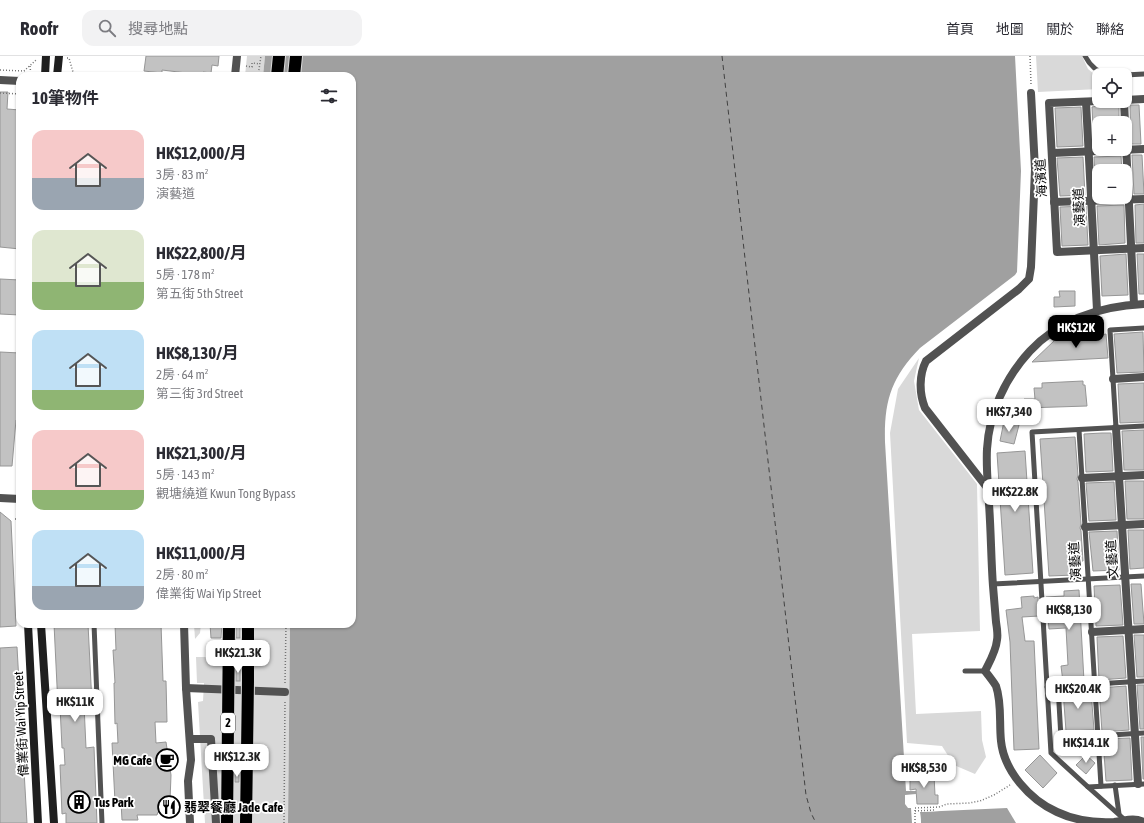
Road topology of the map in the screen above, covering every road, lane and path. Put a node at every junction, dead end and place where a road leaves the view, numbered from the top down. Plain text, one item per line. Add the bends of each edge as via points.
1 (37, 56) edge
2 (46, 56) edge
3 (59, 56) edge
4 (237, 56) edge
5 (261, 56) edge
6 (279, 56) edge
7 (296, 56) edge
8 (1030, 56) edge
9 (1085, 56) edge
10 (69, 58) dead end
11 (260, 64) junction
12 (30, 65) junction
13 (243, 66) dead end
14 (1093, 68) edge
15 (0, 70) edge
16 (31, 72) edge
17 (45, 72) edge
18 (57, 72) edge
19 (73, 72) edge
20 (234, 72) edge
21 (259, 72) edge
22 (277, 72) edge
23 (294, 72) edge
24 (1144, 74) edge
25 (1132, 75) edge
26 (0, 80) edge
27 (16, 82) edge
28 (0, 92) edge
29 (1031, 93) joint
30 (16, 94) edge
31 (1144, 99) edge
32 (1132, 100) edge
33 (1086, 102) junction
34 (1092, 102) edge
35 (1144, 149) edge
36 (1132, 150) edge
37 (1088, 151) junction
38 (1092, 151) edge
39 (1052, 153) junction
40 (1144, 198) edge
41 (1132, 199) edge
42 (1091, 201) junction
43 (1054, 202) junction
44 (1129, 204) edge
45 (1144, 248) edge
46 (1131, 249) junction
47 (1094, 250) junction
48 (1134, 304) junction
49 (1144, 304) edge
50 (1097, 310) junction
51 (1144, 328) edge
52 (1144, 377) edge
53 (1113, 379) junction
54 (1144, 426) edge
55 (1116, 428) junction
56 (1079, 430) junction
57 (1144, 475) edge
58 (1119, 476) junction
59 (1082, 478) junction
60 (989, 490) junction
61 (0, 498) edge
62 (16, 499) edge
63 (1144, 524) edge
64 (1122, 525) junction
65 (1085, 527) junction
66 (1144, 576) edge
67 (1125, 577) junction
68 (1089, 579) junction
69 (1041, 582) junction
70 (993, 584) junction
71 (28, 628) edge
72 (41, 628) edge
73 (94, 628) edge
74 (184, 628) edge
75 (229, 628) edge
76 (248, 628) edge
77 (286, 628) edge
78 (1144, 629) edge
79 (1129, 630) junction
80 (1092, 632) junction
81 (965, 671) dead end
82 (985, 671) junction
83 (1144, 681) edge
84 (1132, 682) junction
85 (1095, 684) junction
86 (1058, 686) junction
87 (1047, 687) junction
88 (186, 688) junction
89 (285, 692) junction
90 (1144, 733) edge
91 (1135, 734) junction
92 (1098, 736) junction
93 (190, 739) junction
94 (1141, 784) edge
95 (1010, 785) dead end
96 (1115, 785) junction
97 (1088, 786) junction
98 (1101, 786) junction
99 (915, 811) junction
100 (935, 812) dead end
101 (1122, 817) junction
102 (1073, 820) edge
103 (1144, 822) edge
104 (38, 823) edge
105 (54, 823) edge
106 (102, 823) edge
107 (190, 823) edge
108 (216, 823) edge
109 (227, 823) edge
110 (246, 823) edge
111 (284, 823) edge
112 (915, 823) edge

1 - 12 path
2 - 17 main road
3 - 18 main road
4 - 20 street
5 - 11 path
6 - 22 highway
7 - 23 highway
8 - 29 path
9 - 14 lane
10 - 19 path
11 - 13 path via 252,63 252,67
11 - 21 path
12 - 15 path via 24,71
12 - 16 path
24 - 25 lane
26 - 27 street
28 - 30 path
29 - 60 street via 1035,170 1032,268 1029,279 1019,290 926,361 921,375 921,394 925,408
31 - 32 street
33 - 34 street
33 - 37 street, 演藝道
33 - 39 street, 海濱道 via 1050,103
35 - 36 street
37 - 38 street
37 - 39 street
37 - 42 street, 演藝道
39 - 43 street, 海濱道
40 - 41 street
42 - 43 street
42 - 47 street, 演藝道
43 - 47 street, 海濱道 via 1057,252
44 - 46 street
45 - 46 street
46 - 47 street
46 - 48 street
47 - 50 street, 演藝道
48 - 49 street
48 - 50 street
50 - 60 street via 1070,321 1045,337 1023,358 1006,383 995,409 988,437
51 - 53 lane via 1110,330
52 - 53 street
53 - 55 lane
54 - 55 lane
55 - 56 lane
55 - 58 street, 文藝道
56 - 59 lane, 演藝道
56 - 69 lane via 1032,432
57 - 58 street
58 - 59 street
58 - 64 street, 文藝道
59 - 65 lane, 演藝道
60 - 70 street
61 - 62 street
63 - 64 street
64 - 65 street
64 - 67 street, 文藝道
65 - 68 lane, 演藝道
66 - 67 lane
67 - 68 lane
67 - 79 street, 文藝道
68 - 69 lane
68 - 80 lane, 演藝道
69 - 70 lane
69 - 87 lane
70 - 82 street via 998,639
71 - 104 main road, 偉業街 Wai Yip Street
72 - 105 main road, 偉業街 Wai Yip Street
73 - 106 lane
74 - 88 street
75 - 109 highway, 2, bridge
76 - 110 highway, 2, bridge
77 - 89 path
78 - 79 street
79 - 80 street
79 - 84 street, 文藝道
80 - 85 lane, 演藝道
81 - 82 lane
82 - 102 street via 995,685 998,695 1001,742 1014,775 1037,800
83 - 84 lane
84 - 85 lane
84 - 91 street, 文藝道
85 - 86 lane
85 - 92 lane, 演藝道
86 - 87 lane
86 - 92 lane via 1061,738
87 - 97 lane via 1051,753
88 - 89 street
88 - 93 street
89 - 111 path
90 - 91 lane
91 - 92 lane
91 - 94 street, 文藝道
92 - 98 lane, 演藝道
93 - 107 street
93 - 108 street via 211,739
94 - 96 lane
95 - 99 path via 980,801 914,808
96 - 98 lane
96 - 101 lane
97 - 98 lane
97 - 101 lane
99 - 100 path
99 - 112 path
101 - 102 street via 1108,822
101 - 103 street

